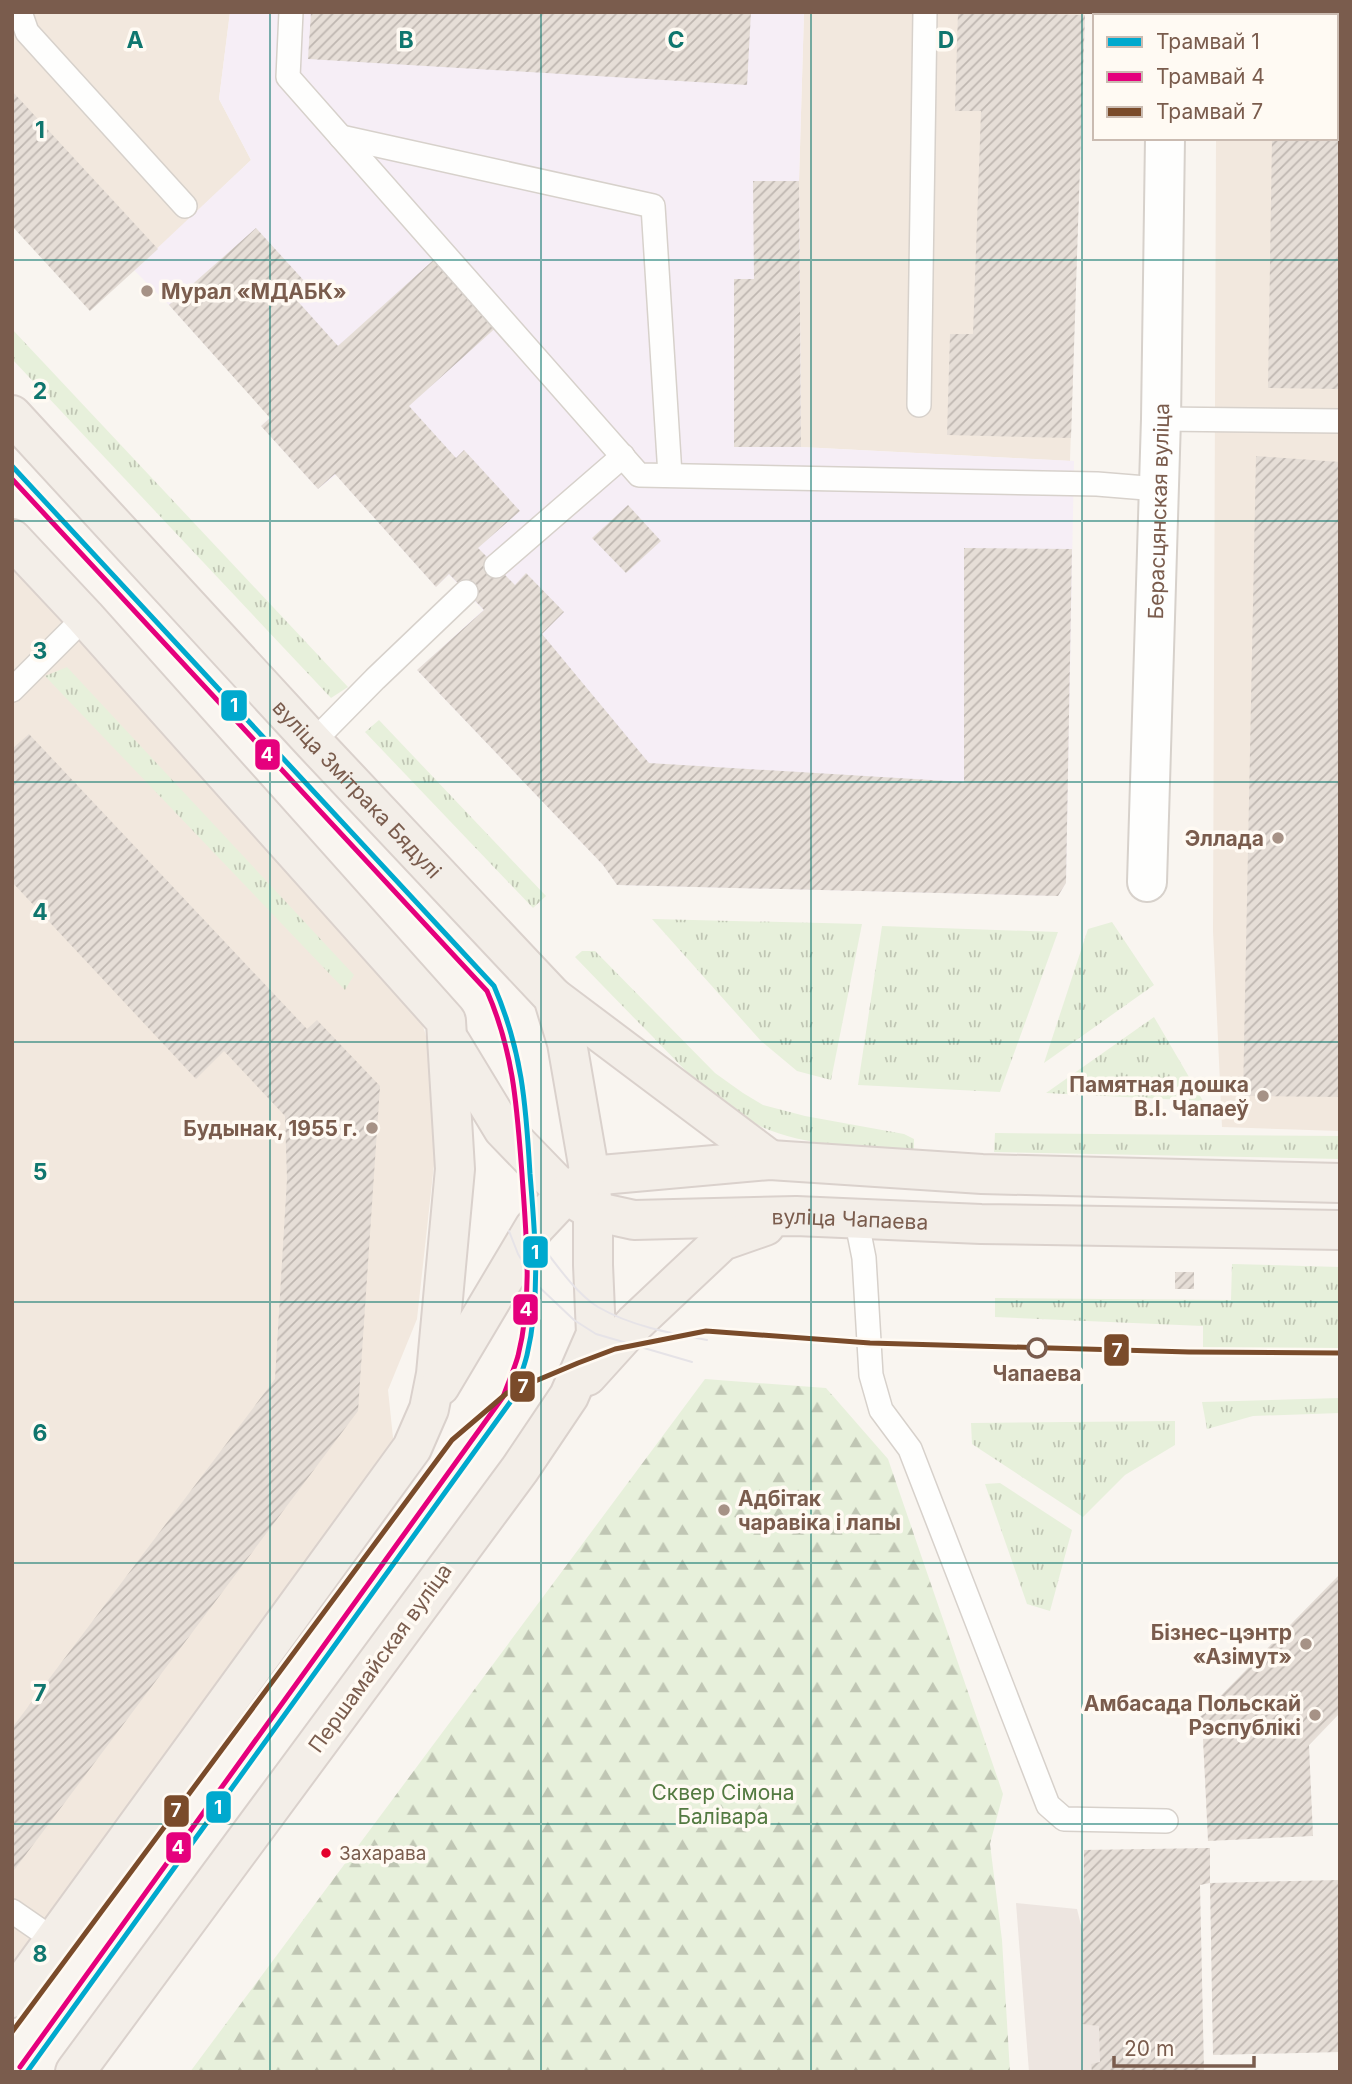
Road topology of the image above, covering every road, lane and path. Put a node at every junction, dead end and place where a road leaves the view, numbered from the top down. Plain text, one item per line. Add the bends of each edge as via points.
1 (20, 12) edge
2 (291, 12) edge
3 (925, 12) edge
4 (341, 137) junction
5 (1165, 140) edge
6 (185, 206) dead end
7 (919, 405) dead end
8 (12, 415) edge
9 (1161, 419) junction
10 (1340, 421) edge
11 (622, 456) junction
12 (670, 475) junction
13 (1158, 489) junction
14 (12, 539) edge
15 (496, 566) dead end
16 (466, 592) dead end
17 (85, 617) junction
18 (12, 690) edge
19 (313, 743) junction
20 (1147, 882) dead end
21 (553, 998) junction
22 (447, 1036) junction
23 (770, 1160) junction
24 (1340, 1182) edge
25 (583, 1194) junction
26 (796, 1216) junction
27 (856, 1217) junction
28 (1340, 1230) edge
29 (569, 1396) junction
30 (431, 1401) junction
31 (1166, 1821) dead end
32 (12, 1911) edge
33 (54, 1940) junction
34 (12, 1998) edge
35 (75, 2072) edge

1 - 6 lane via 27,32
2 - 4 lane via 288,77
3 - 7 lane
4 - 11 lane
4 - 12 lane via 653,206
5 - 9 street, Берасцянская вуліца
8 - 19 main road, вуліца Змітрака Бядулі
9 - 10 lane
9 - 13 street, Берасцянская вуліца
11 - 12 lane via 639,475
11 - 15 lane
12 - 13 lane
13 - 20 street, Берасцянская вуліца
14 - 17 main road
16 - 19 lane
17 - 18 lane
17 - 22 main road via 446,1021
19 - 21 main road, вуліца Змітрака Бядулі
21 - 23 main road
21 - 25 main road, вуліца Змітрака Бядулі via 567,1043
22 - 25 main road via 503,1129
22 - 30 main road via 455,1169
23 - 24 main road via 982,1174
23 - 25 main road
25 - 26 main road, вуліца Чапаева via 634,1220
25 - 29 main road, Першамайская вуліца via 596,1334
25 - 30 main road via 534,1228
26 - 27 main road, вуліца Чапаева
26 - 29 main road via 722,1241 635,1324
27 - 28 main road, вуліца Чапаева via 981,1224
27 - 31 lane via 864,1258 871,1376 881,1410 910,1449 1048,1805 1064,1819
29 - 35 main road, Першамайская вуліца via 520,1469
30 - 33 main road via 412,1448
32 - 33 lane
33 - 34 main road

